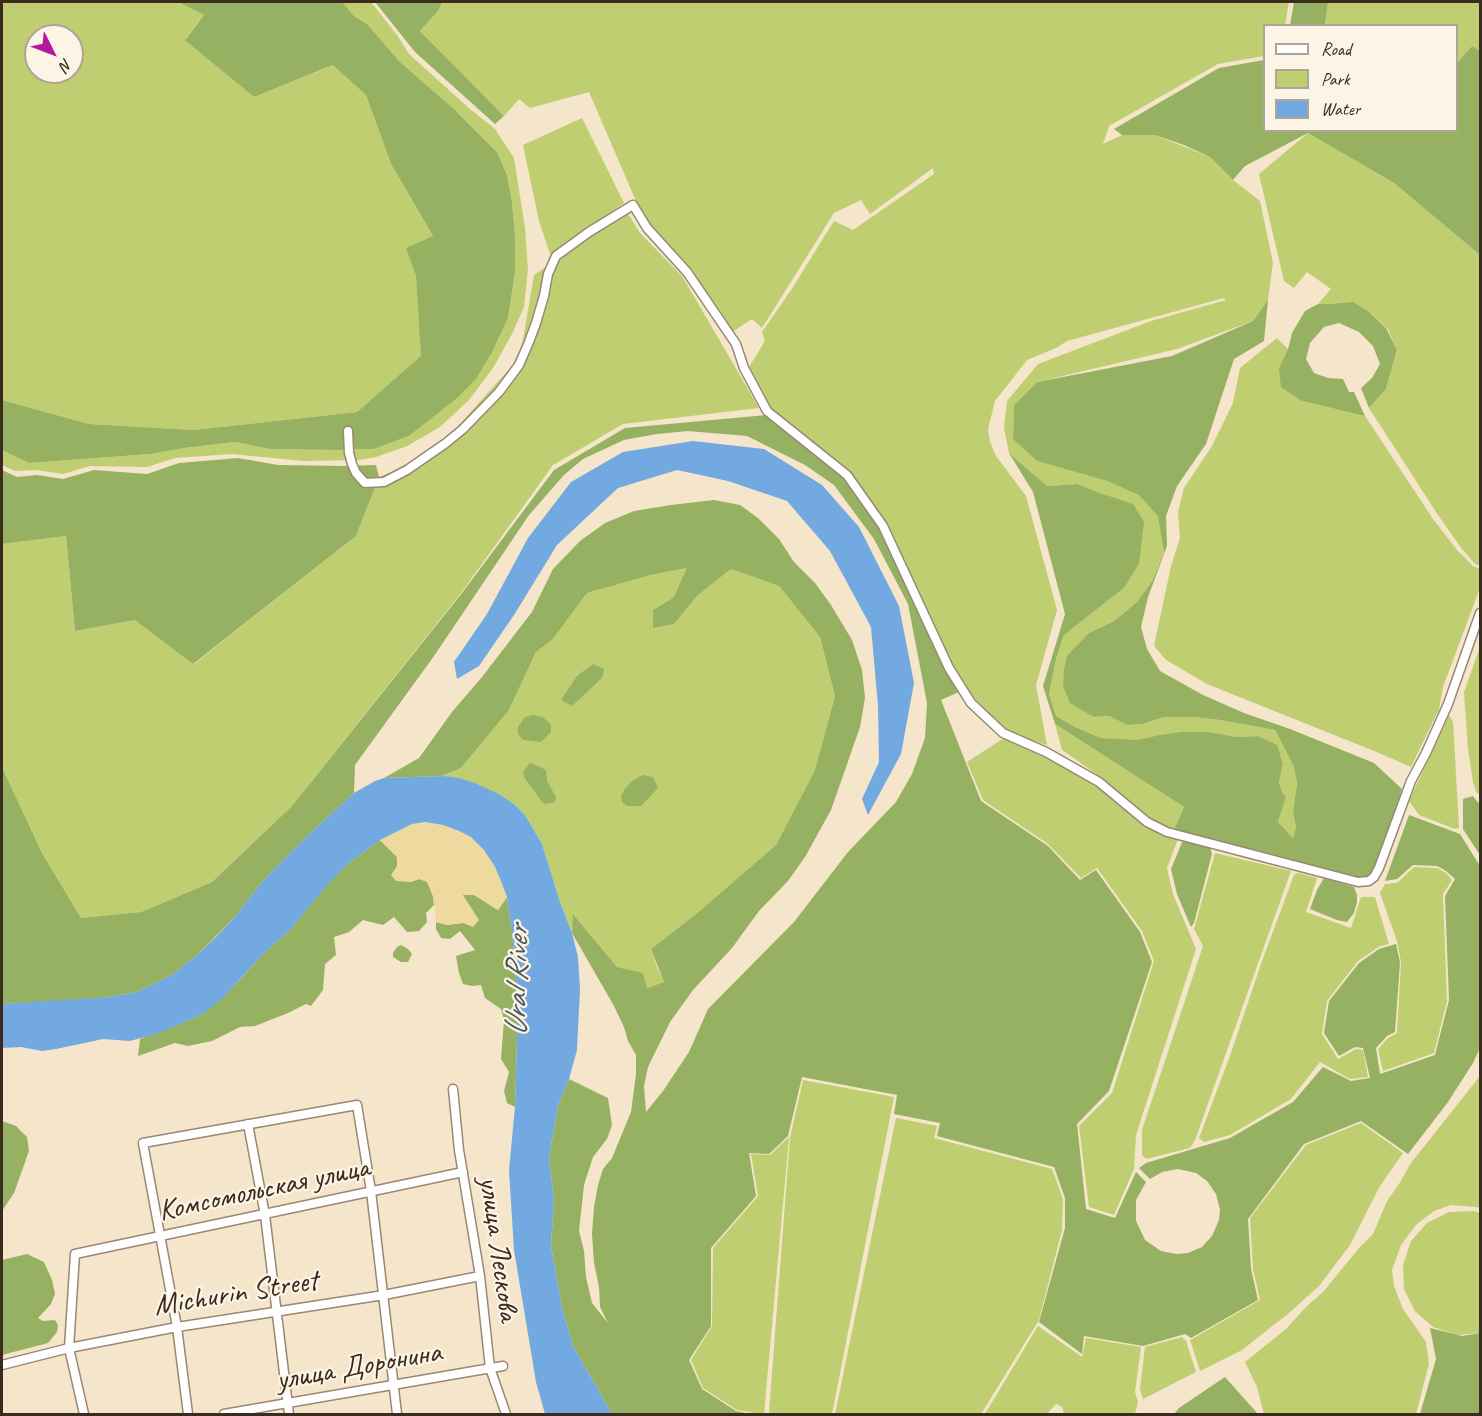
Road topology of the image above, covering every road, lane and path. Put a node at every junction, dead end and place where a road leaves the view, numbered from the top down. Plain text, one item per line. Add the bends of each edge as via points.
1 (348, 431) dead end
2 (1480, 613) edge
3 (453, 1089) dead end
4 (248, 1124) junction
5 (463, 1172) junction
6 (372, 1191) junction
7 (265, 1215) junction
8 (159, 1237) junction
9 (480, 1276) junction
10 (384, 1295) junction
11 (276, 1312) junction
12 (177, 1327) junction
13 (69, 1348) junction
14 (2, 1365) edge
15 (503, 1366) dead end
16 (490, 1368) junction
17 (393, 1386) junction
18 (287, 1404) junction
19 (84, 1414) edge
20 (188, 1414) edge
21 (224, 1414) edge
22 (289, 1414) edge
23 (397, 1414) edge
24 (506, 1414) edge

1 - 2 street via 352,464 365,483 384,482 446,443 499,393 519,365 537,323 556,256 633,205 647,228 687,272 736,344 767,411 853,483 883,526 949,668 971,703 1003,733 1099,782 1148,822 1167,832 1358,882 1369,881 1379,868 1411,781 1448,704
3 - 5 street, улица Лескова
4 - 6 street via 357,1105
4 - 7 street
4 - 8 street via 143,1143
5 - 6 street, Комсомольская улица
5 - 9 street, улица Лескова
6 - 7 street, Комсомольская улица
6 - 10 street
7 - 8 street, Комсомольская улица
7 - 11 street
8 - 12 street
8 - 13 street, Комсомольская улица via 75,1254
9 - 10 street, Michurin Street
9 - 16 street, улица Лескова
10 - 11 street, Michurin Street
10 - 17 street
11 - 12 street, Michurin Street
11 - 18 street
12 - 13 street, Michurin Street
12 - 20 street
13 - 14 street, Michurin Street
13 - 19 street
15 - 16 street, улица Доронина
16 - 17 street, улица Доронина
16 - 24 street, улица Лескова
17 - 18 street, улица Доронина
17 - 23 street
18 - 21 street, улица Доронина
18 - 22 street

